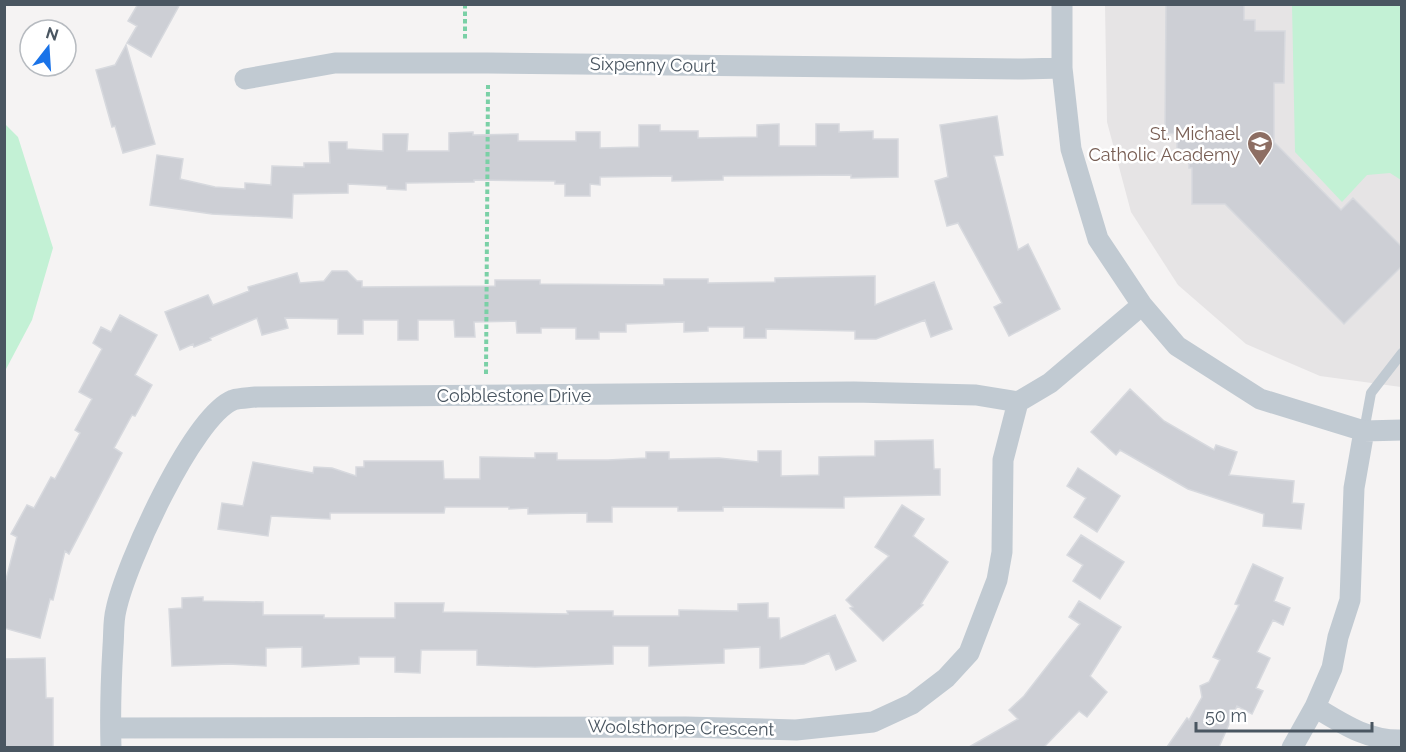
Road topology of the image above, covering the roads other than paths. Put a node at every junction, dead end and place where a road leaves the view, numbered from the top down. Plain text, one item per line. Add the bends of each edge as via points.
1 (1062, 4) edge
2 (1062, 68) junction
3 (245, 79) dead end
4 (1142, 305) junction
5 (1401, 354) edge
6 (1018, 402) junction
7 (1401, 430) edge
8 (1364, 431) junction
9 (1315, 707) junction
10 (111, 738) edge
11 (1401, 740) edge
12 (1292, 747) edge

1 - 2 street
2 - 3 street, Sixpenny Court via 335,63
2 - 4 street via 1071,148 1098,239
4 - 6 street via 1050,383
4 - 8 street via 1177,346 1260,399
5 - 8 lane via 1371,393
6 - 10 street, Woolsthorpe Crescent via 1003,460 1002,552 997,580 969,653 946,678 912,704 873,722 796,730 686,727
6 - 10 street, Cobblestone Drive via 976,395 854,392 232,400 213,416 192,443 158,502 126,577 116,611
7 - 8 street
8 - 9 street via 1354,488 1350,600 1332,668
9 - 11 street via 1352,730 1386,741
9 - 12 street

